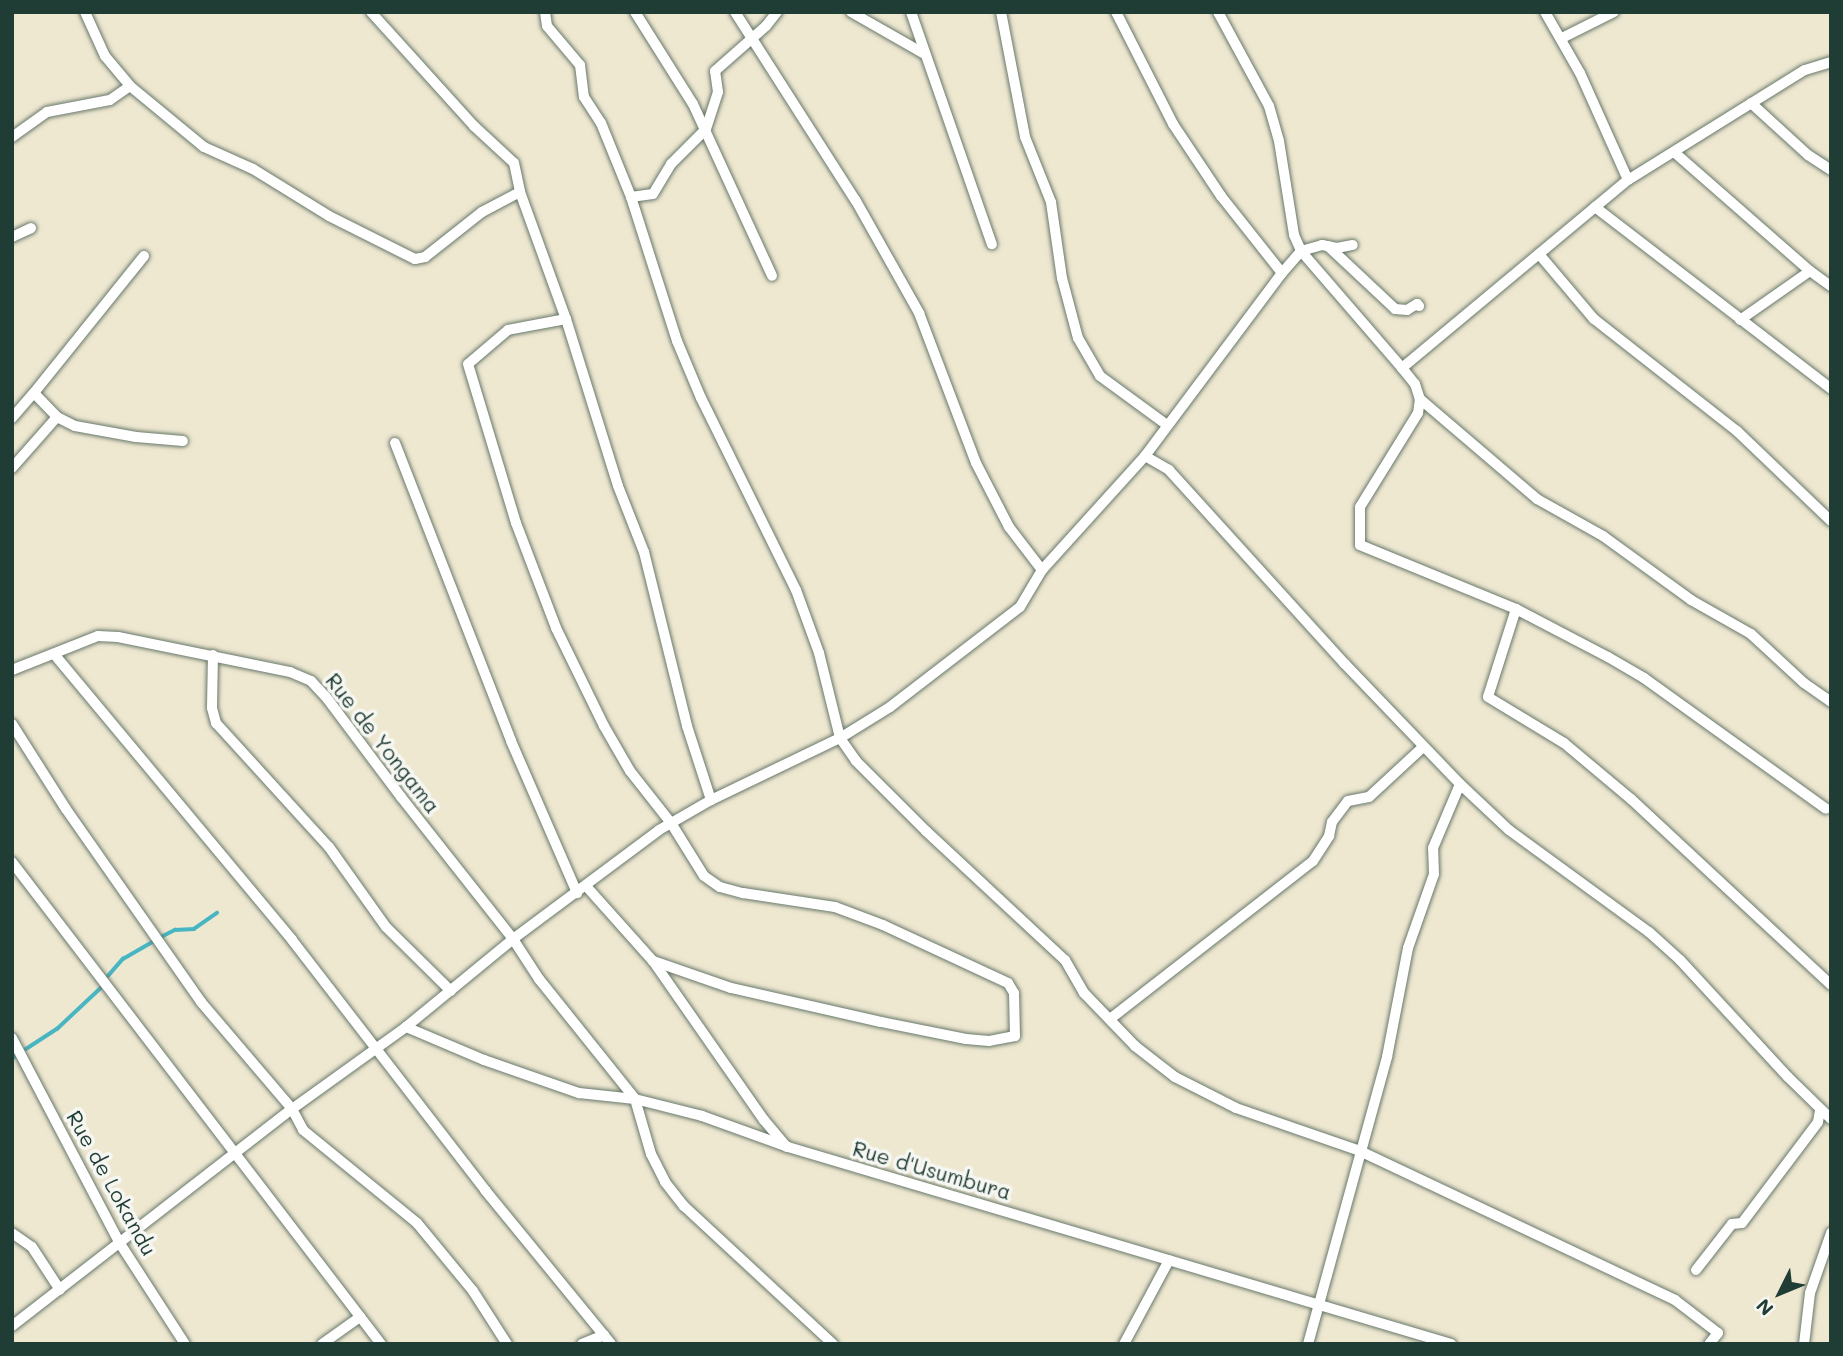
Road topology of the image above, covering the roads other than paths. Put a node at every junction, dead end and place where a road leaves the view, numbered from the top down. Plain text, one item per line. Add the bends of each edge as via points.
1 (85, 12) edge
2 (371, 12) edge
3 (545, 12) edge
4 (635, 12) edge
5 (734, 12) edge
6 (777, 12) edge
7 (850, 12) edge
8 (911, 12) edge
9 (1001, 12) edge
10 (1116, 12) edge
11 (1218, 12) edge
12 (1545, 12) edge
13 (1614, 12) edge
14 (1562, 38) junction
15 (752, 39) junction
16 (923, 52) junction
17 (1831, 62) edge
18 (130, 86) junction
19 (1751, 103) junction
20 (706, 129) junction
21 (12, 137) edge
22 (1674, 152) junction
23 (1831, 170) edge
24 (1628, 180) junction
25 (520, 192) junction
26 (631, 197) junction
27 (1595, 207) junction
28 (31, 228) dead end
29 (12, 237) edge
30 (992, 244) dead end
31 (1353, 245) dead end
32 (1328, 246) junction
33 (1301, 251) junction
34 (1539, 254) junction
35 (144, 256) dead end
36 (1810, 271) junction
37 (1282, 272) junction
38 (772, 276) dead end
39 (1831, 286) edge
40 (1419, 306) dead end
41 (566, 319) junction
42 (1740, 320) junction
43 (1402, 368) junction
44 (1831, 389) edge
45 (34, 393) junction
46 (1420, 399) junction
47 (57, 417) junction
48 (12, 418) edge
49 (1167, 425) junction
50 (183, 441) dead end
51 (395, 443) dead end
52 (1145, 456) junction
53 (12, 468) edge
54 (1831, 521) edge
55 (1042, 570) junction
56 (1516, 610) junction
57 (54, 654) junction
58 (213, 655) junction
59 (12, 670) edge
60 (1831, 702) edge
61 (12, 724) edge
62 (840, 738) junction
63 (1423, 747) junction
64 (1460, 784) junction
65 (711, 800) junction
66 (1826, 809) dead end
67 (671, 824) junction
68 (12, 862) edge
69 (581, 890) junction
70 (513, 939) junction
71 (653, 961) junction
72 (1831, 985) edge
73 (451, 991) junction
74 (1110, 1019) junction
75 (406, 1027) junction
76 (12, 1038) edge
77 (377, 1047) junction
78 (635, 1099) junction
79 (292, 1109) junction
80 (1820, 1111) junction
81 (1831, 1119) edge
82 (788, 1147) junction
83 (1360, 1151) junction
84 (236, 1152) junction
85 (12, 1233) edge
86 (1831, 1233) edge
87 (119, 1242) junction
88 (1169, 1260) junction
89 (1696, 1270) dead end
90 (60, 1290) junction
91 (1321, 1306) junction
92 (360, 1317) junction
93 (12, 1326) edge
94 (607, 1340) edge
95 (1434, 1341) edge
96 (186, 1344) edge
97 (322, 1344) edge
98 (381, 1344) edge
99 (507, 1344) edge
100 (582, 1344) edge
101 (833, 1344) edge
102 (1124, 1344) edge
103 (1308, 1344) edge
104 (1451, 1344) edge
105 (1709, 1344) edge
106 (1804, 1344) edge

1 - 18 street via 105,56
2 - 25 street via 513,163
3 - 26 street via 547,26 580,65 584,97 601,123
4 - 20 street via 674,69
5 - 15 street
6 - 15 street
7 - 16 street
8 - 16 street
9 - 49 street via 1025,137 1051,202 1062,278 1078,338 1100,376
10 - 37 street via 1173,124 1222,197
11 - 33 street via 1269,106
12 - 14 street
13 - 14 street
14 - 24 street
15 - 20 street via 715,71 718,92
15 - 55 street via 856,201 919,313 976,463 1009,527
16 - 30 street
17 - 19 street via 1805,70
18 - 21 street via 110,100 47,112
18 - 25 street via 204,147 253,169 330,216 415,259 425,257 482,212
19 - 22 street
19 - 23 street
20 - 26 street via 671,164 653,194
20 - 38 street
22 - 24 street
22 - 36 street
24 - 27 street
25 - 41 street
26 - 62 street via 682,352 796,590 819,653
27 - 34 street
27 - 42 street
28 - 29 street
31 - 32 street
32 - 33 street
32 - 40 street via 1395,309
33 - 37 street
33 - 43 street
34 - 43 street
34 - 54 street via 1594,319 1737,431
35 - 45 street
36 - 39 street
36 - 42 street
37 - 49 street
41 - 65 street via 618,486 644,552 687,726
41 - 67 street via 508,330 468,364 472,387 556,628 630,771
42 - 44 street
43 - 46 street
45 - 47 street
45 - 48 street
46 - 56 street via 1418,413 1360,507 1360,545
46 - 60 street via 1537,499 1603,536 1691,600 1752,634
47 - 50 street via 114,434
47 - 53 street
49 - 52 street
51 - 69 street via 511,741
52 - 55 street
52 - 63 street via 1169,470
55 - 62 street via 1020,607 890,707
56 - 66 street via 1644,678
56 - 72 street via 1488,697 1564,743 1631,799
57 - 58 street, Rue de Yongama via 97,636
57 - 59 street, Rue de Yongama
57 - 77 street
58 - 70 street, Rue de Yongama via 290,671 311,681
58 - 73 street via 216,723 329,847 386,928
61 - 79 street via 201,1002
62 - 65 street
62 - 74 street via 856,761 926,831 1065,960 1084,993
63 - 64 street
63 - 74 street via 1368,797 1348,801 1313,861
64 - 80 street via 1509,830 1649,932 1680,960
64 - 83 street via 1433,848 1434,874 1408,948 1387,1057
65 - 67 street
67 - 69 street
67 - 71 street via 704,876 720,887 835,907 1008,983 1014,993 1015,1036 966,1040 731,988
68 - 84 street
69 - 70 street
69 - 71 street
70 - 73 street
70 - 78 street, Rue de Yongama
71 - 82 street via 764,1120
73 - 75 street
74 - 83 street via 1135,1046 1175,1077 1236,1108
75 - 77 street
75 - 78 street, Rue d'Usumbura via 579,1093
76 - 87 street, Rue de Lokandu
77 - 79 street
77 - 94 street
78 - 82 street, Rue d'Usumbura via 702,1116
78 - 101 street via 651,1154 684,1206
79 - 84 street
79 - 99 street via 303,1129 330,1155 417,1223 474,1291
80 - 81 street
80 - 89 street via 1818,1122 1742,1223 1732,1224
82 - 88 street, Rue d'Usumbura
83 - 91 street
83 - 105 street via 1675,1300 1717,1333
84 - 87 street
84 - 92 street
85 - 90 street via 32,1247
86 - 106 street via 1810,1293
87 - 90 street
87 - 96 street, Rue de Lokandu
88 - 91 street, Rue d'Usumbura
88 - 102 street
90 - 93 street
91 - 95 street, Rue d'Usumbura
91 - 103 street
92 - 97 street
92 - 98 street
94 - 100 street
95 - 104 street, Rue d'Usumbura

